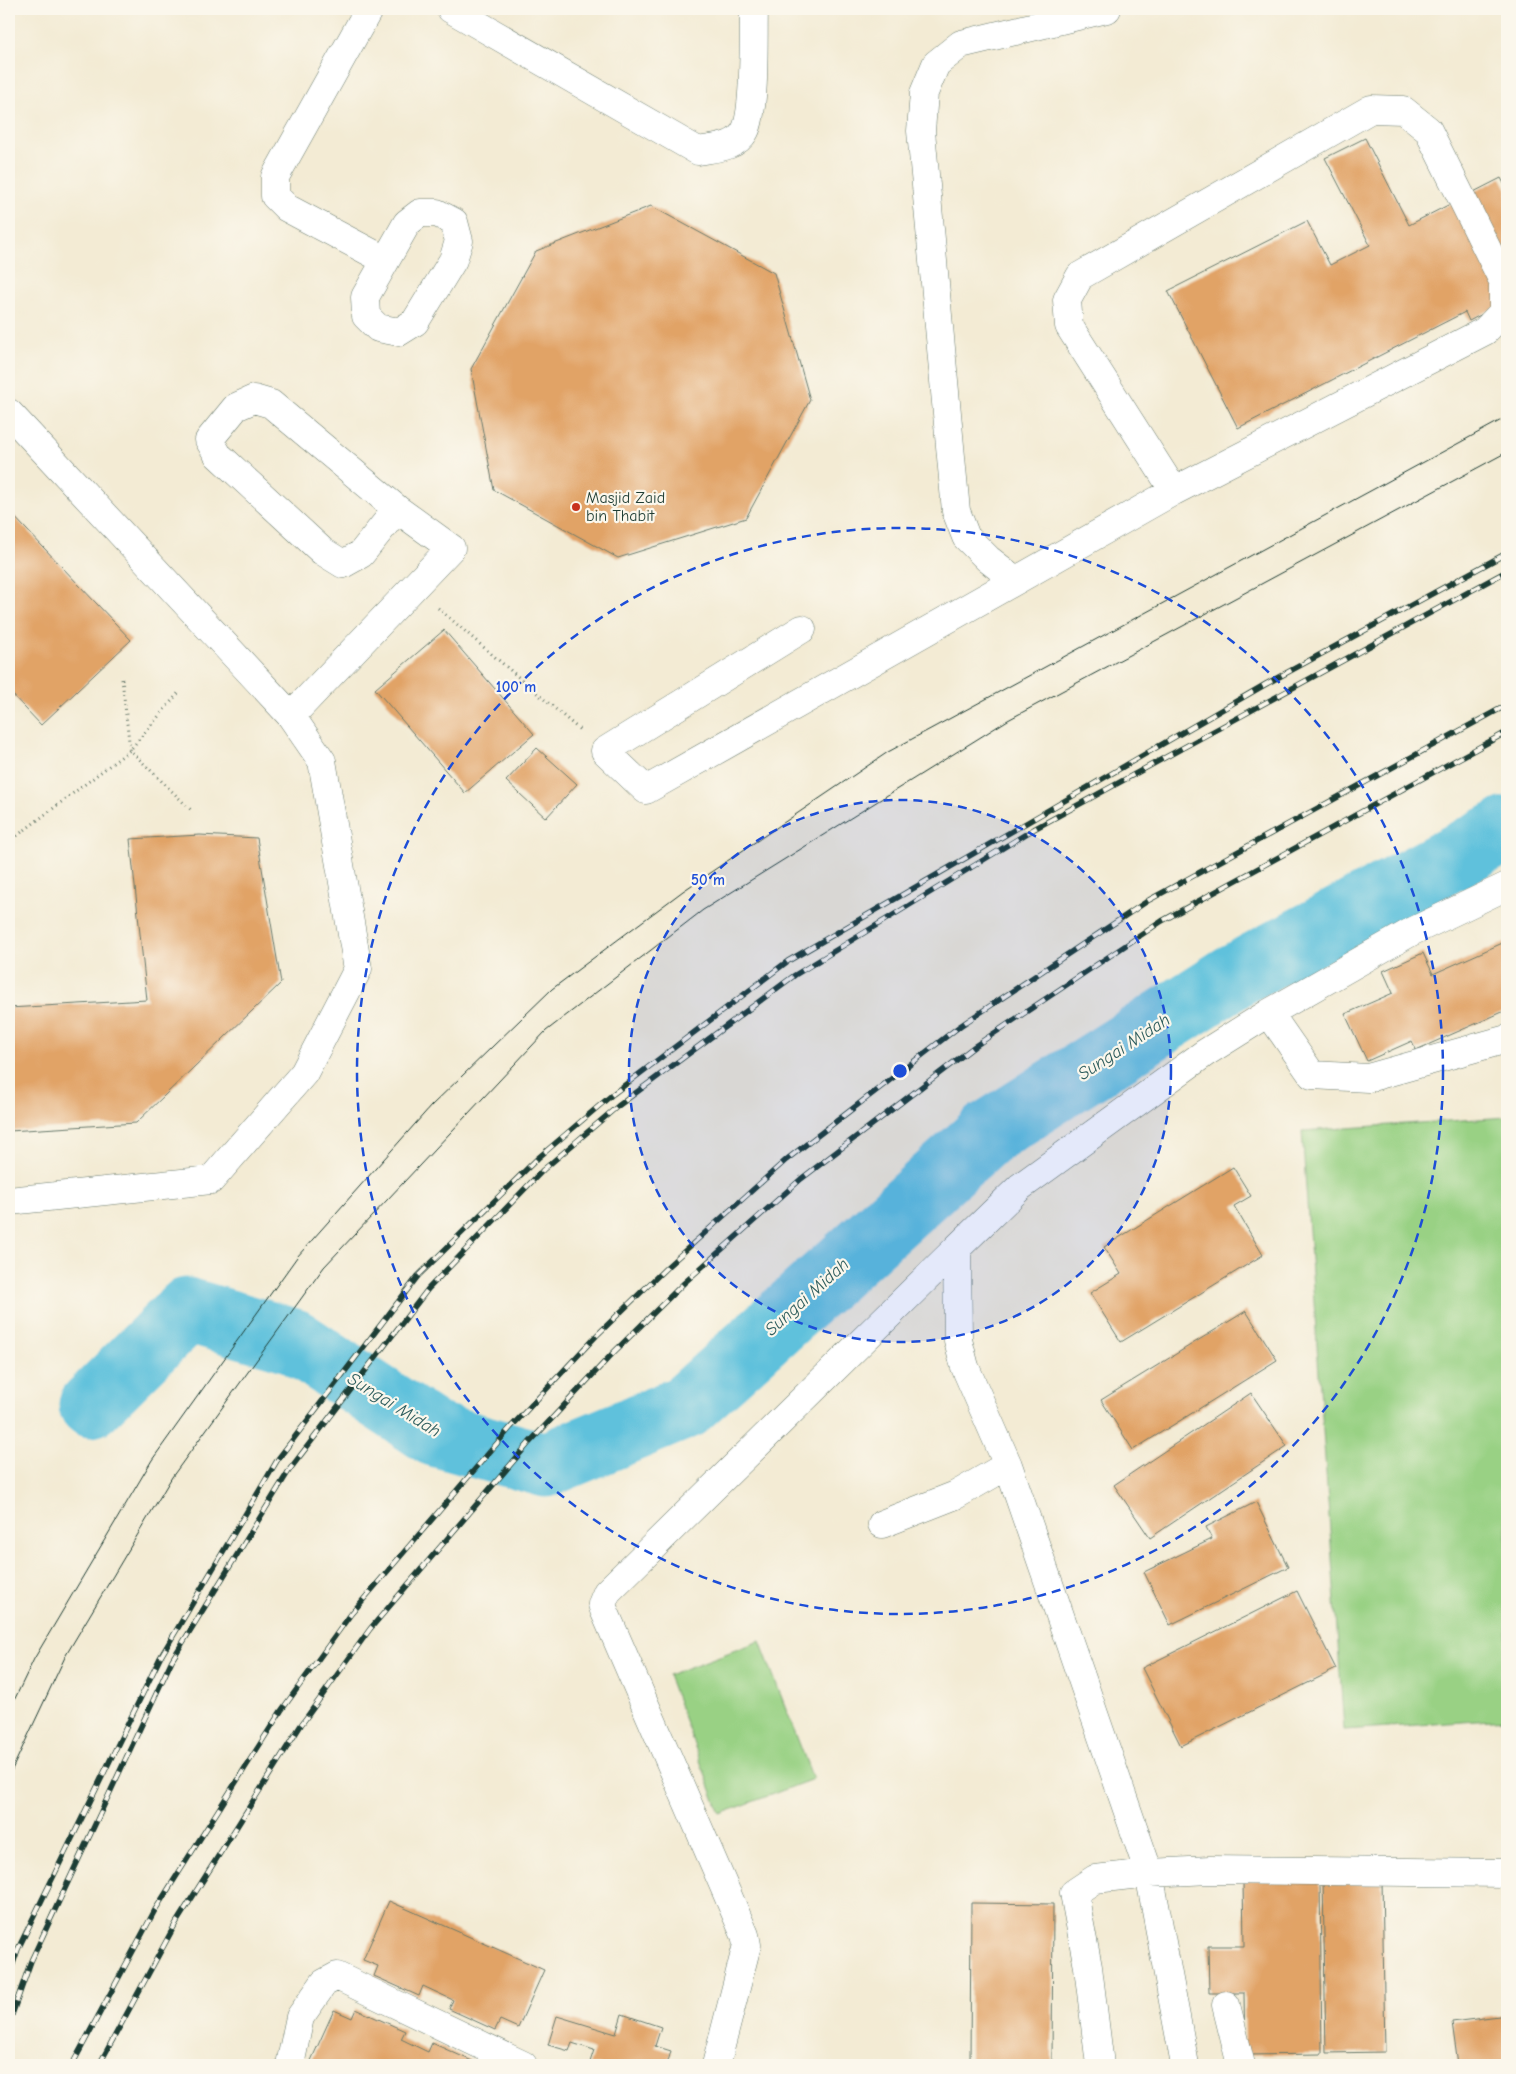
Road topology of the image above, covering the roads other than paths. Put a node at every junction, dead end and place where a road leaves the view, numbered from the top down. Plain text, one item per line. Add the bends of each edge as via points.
1 (369, 9) edge
2 (451, 9) edge
3 (754, 9) edge
4 (1106, 9) edge
5 (385, 260) dead end
6 (9, 413) edge
7 (1174, 491) junction
8 (397, 509) junction
9 (1015, 580) junction
10 (802, 629) dead end
11 (291, 716) junction
12 (1507, 886) edge
13 (1269, 1013) junction
14 (1507, 1039) edge
15 (9, 1201) edge
16 (957, 1248) junction
17 (1008, 1464) junction
18 (882, 1524) dead end
19 (1149, 1873) junction
20 (1507, 1874) edge
21 (1226, 2004) dead end
22 (290, 2065) edge
23 (524, 2065) edge
24 (716, 2065) edge
25 (1100, 2065) edge
26 (1185, 2065) edge
27 (1241, 2065) edge

1 - 5 lane via 275,177 275,196 287,208
2 - 3 lane via 698,151 727,146 745,132 751,110
4 - 9 lane via 960,44 936,64 924,93 921,131 956,511 966,537
6 - 11 lane
7 - 7 lane via 1069,326 1067,300 1080,276 1371,109 1403,110 1428,130 1503,280 1502,312 1485,331
7 - 9 lane
8 - 8 lane via 271,404 254,399 236,407 209,440 218,455 322,552 343,564 361,554
8 - 11 lane via 451,548
9 - 10 lane via 646,790 604,751
11 - 15 lane via 322,761 358,969 304,1073 211,1180
12 - 13 lane via 1411,932
13 - 14 lane via 1312,1075 1368,1078
13 - 16 lane via 1205,1053 1020,1187
16 - 17 lane via 958,1340 965,1367
16 - 24 lane via 604,1598 604,1610 747,1940
17 - 18 lane via 956,1495
17 - 19 lane
19 - 20 lane via 1210,1870
19 - 25 lane via 1095,1879 1074,1893 1088,1967
19 - 26 lane
21 - 27 lane
22 - 23 lane via 300,2017 324,1983 337,1976

